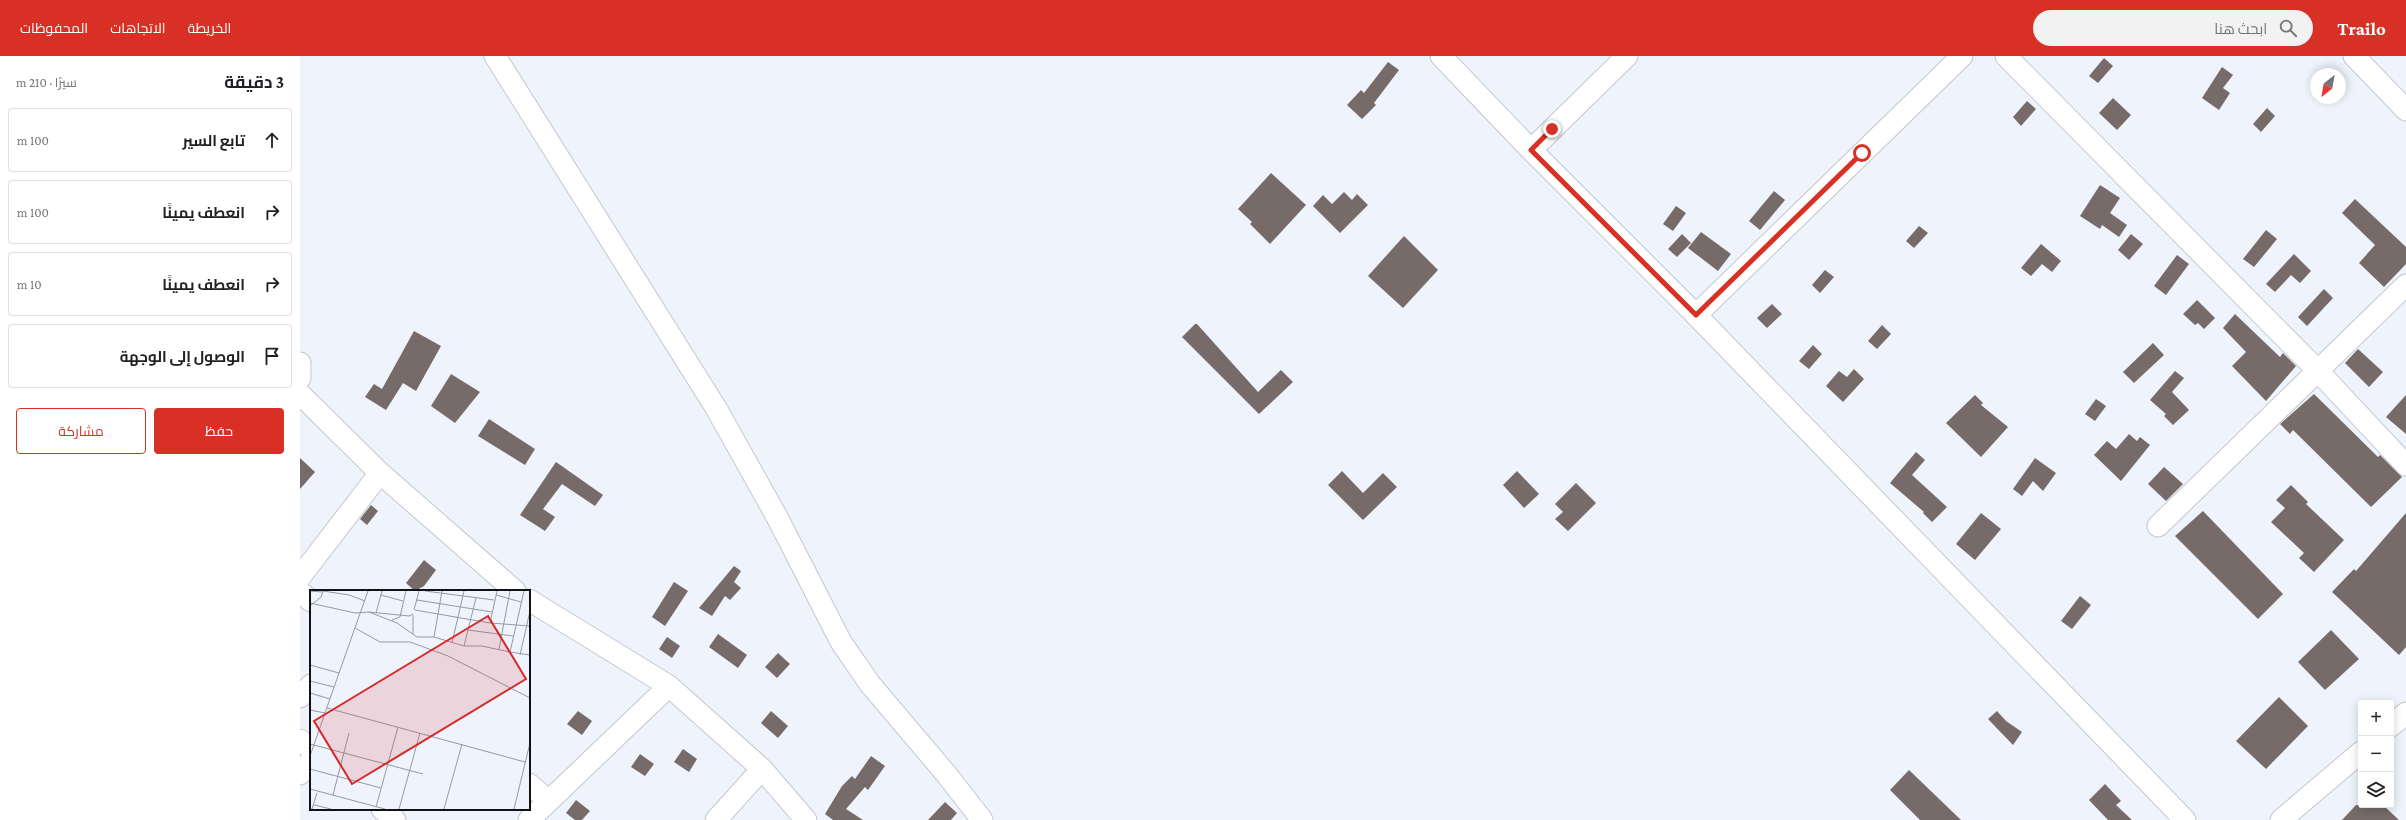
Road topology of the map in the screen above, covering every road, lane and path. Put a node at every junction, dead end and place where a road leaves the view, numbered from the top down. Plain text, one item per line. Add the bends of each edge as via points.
1 (495, 56) edge
2 (1441, 56) edge
3 (1627, 56) edge
4 (1962, 56) edge
5 (2006, 56) edge
6 (2354, 56) edge
7 (2406, 110) edge
8 (1531, 150) junction
9 (2406, 285) edge
10 (1696, 315) junction
11 (300, 363) edge
12 (2318, 370) junction
13 (300, 378) edge
14 (300, 394) edge
15 (2406, 465) edge
16 (380, 474) junction
17 (2158, 526) dead end
18 (300, 576) edge
19 (514, 590) edge
20 (300, 592) edge
21 (310, 600) edge
22 (530, 601) edge
23 (310, 686) edge
24 (669, 686) junction
25 (300, 697) edge
26 (2406, 714) edge
27 (2394, 724) edge
28 (300, 740) edge
29 (310, 748) edge
30 (2358, 755) edge
31 (310, 762) edge
32 (762, 769) junction
33 (300, 774) edge
34 (530, 785) edge
35 (549, 801) junction
36 (383, 810) edge
37 (394, 820) edge
38 (529, 820) edge
39 (716, 820) edge
40 (806, 820) edge
41 (982, 820) edge
42 (2185, 820) edge
43 (2281, 820) edge

1 - 41 street via 716,408 777,517 842,642 870,684
2 - 8 street
3 - 8 street
4 - 10 street
5 - 12 street
6 - 7 street
8 - 10 street
9 - 12 street
10 - 42 street
11 - 13 street
12 - 15 street
12 - 17 street
14 - 16 street
16 - 18 street
16 - 19 street
20 - 21 street
22 - 24 street
23 - 25 street
24 - 32 street
24 - 35 street
26 - 27 street
28 - 29 street
30 - 43 street
31 - 33 street
32 - 39 street
32 - 40 street
34 - 35 street
35 - 38 street
36 - 37 street

